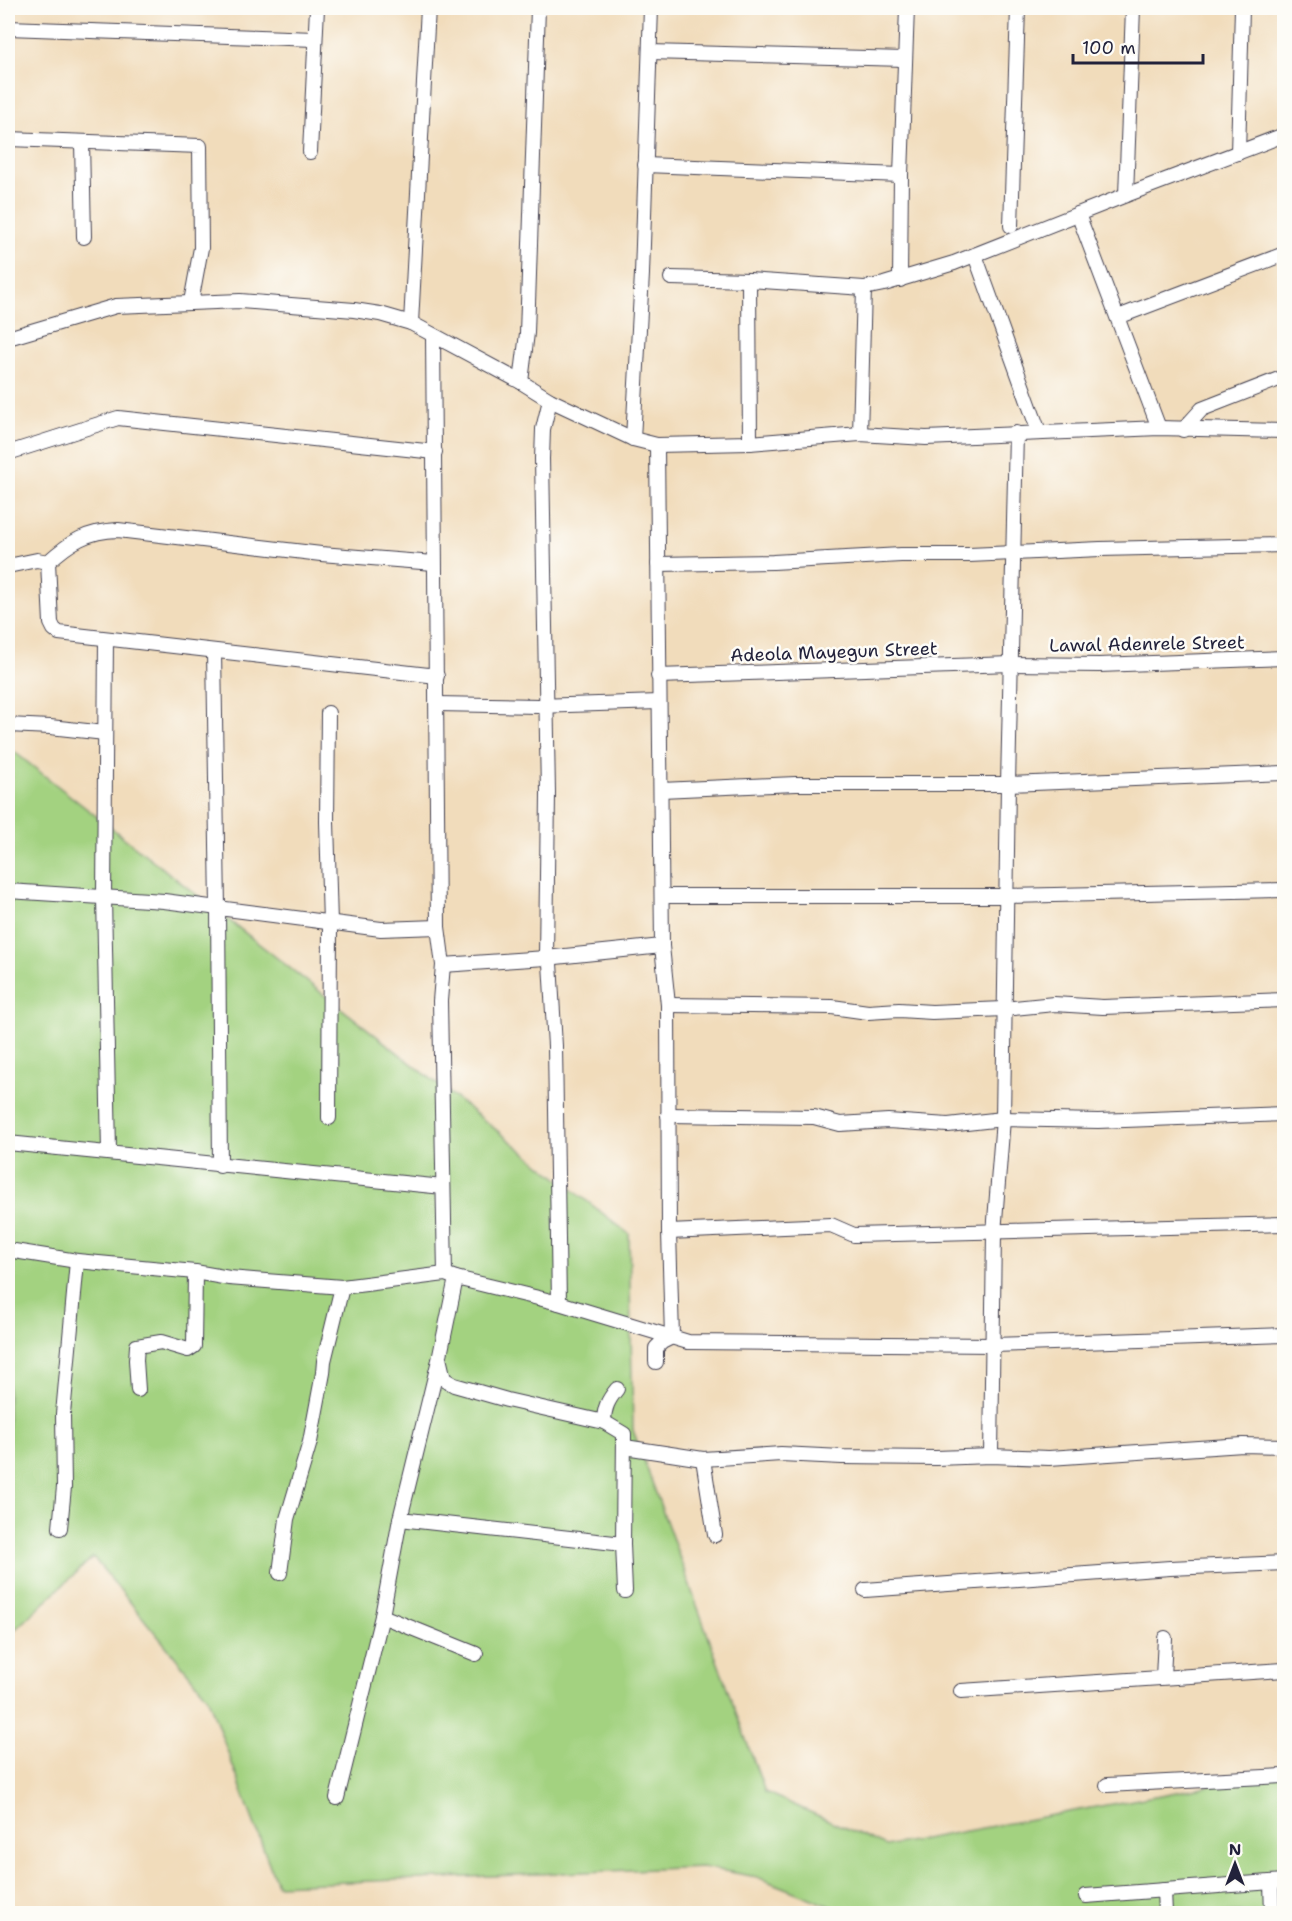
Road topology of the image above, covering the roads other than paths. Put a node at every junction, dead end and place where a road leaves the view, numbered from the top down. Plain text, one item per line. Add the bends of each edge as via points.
1 (317, 8) edge
2 (428, 8) edge
3 (538, 8) edge
4 (651, 8) edge
5 (907, 8) edge
6 (1018, 8) edge
7 (1133, 8) edge
8 (1242, 8) edge
9 (8, 28) edge
10 (314, 39) junction
11 (650, 52) junction
12 (905, 59) junction
13 (1284, 135) edge
14 (8, 139) edge
15 (82, 142) junction
16 (310, 152) dead end
17 (1238, 153) junction
18 (645, 165) junction
19 (901, 175) junction
20 (1126, 195) junction
21 (1078, 214) junction
22 (1011, 226) dead end
23 (84, 237) dead end
24 (1284, 254) edge
25 (975, 255) junction
26 (671, 278) dead end
27 (749, 280) junction
28 (900, 280) junction
29 (864, 288) junction
30 (191, 302) junction
31 (1118, 317) junction
32 (411, 323) junction
33 (433, 336) junction
34 (8, 338) edge
35 (1284, 377) edge
36 (521, 382) junction
37 (550, 400) junction
38 (1159, 428) junction
39 (1183, 430) junction
40 (1284, 431) edge
41 (1039, 432) junction
42 (1016, 433) junction
43 (860, 434) junction
44 (633, 439) junction
45 (750, 444) junction
46 (657, 445) junction
47 (435, 452) junction
48 (8, 453) edge
49 (1284, 545) edge
50 (1014, 553) junction
51 (48, 562) junction
52 (434, 562) junction
53 (658, 564) junction
54 (8, 566) edge
55 (106, 639) junction
56 (214, 651) junction
57 (1284, 658) edge
58 (1011, 664) junction
59 (437, 676) junction
60 (658, 676) junction
61 (660, 702) junction
62 (436, 704) junction
63 (546, 705) junction
64 (328, 713) dead end
65 (8, 725) edge
66 (105, 733) junction
67 (1284, 773) edge
68 (1008, 784) junction
69 (661, 790) junction
70 (8, 891) edge
71 (1284, 891) edge
72 (662, 896) junction
73 (1006, 896) junction
74 (104, 897) junction
75 (218, 908) junction
76 (330, 923) junction
77 (438, 927) junction
78 (662, 946) junction
79 (546, 958) junction
80 (442, 965) junction
81 (1284, 1000) edge
82 (668, 1005) junction
83 (1004, 1009) junction
84 (1284, 1114) edge
85 (668, 1115) junction
86 (329, 1118) dead end
87 (1004, 1119) junction
88 (8, 1143) edge
89 (109, 1152) junction
90 (220, 1166) junction
91 (443, 1187) junction
92 (1284, 1224) edge
93 (669, 1232) junction
94 (994, 1233) junction
95 (8, 1250) edge
96 (77, 1261) junction
97 (195, 1272) junction
98 (450, 1276) junction
99 (342, 1287) junction
100 (559, 1303) junction
101 (1284, 1335) edge
102 (672, 1337) junction
103 (993, 1344) junction
104 (439, 1360) junction
105 (656, 1362) dead end
106 (617, 1389) dead end
107 (138, 1390) dead end
108 (604, 1422) junction
109 (1284, 1446) edge
110 (625, 1447) junction
111 (991, 1456) junction
112 (703, 1459) junction
113 (400, 1519) junction
114 (60, 1528) dead end
115 (715, 1535) dead end
116 (623, 1544) junction
117 (1284, 1563) edge
118 (280, 1573) dead end
119 (866, 1590) dead end
120 (625, 1591) dead end
121 (382, 1616) junction
122 (1165, 1638) dead end
123 (477, 1654) dead end
124 (1284, 1670) edge
125 (1163, 1677) junction
126 (961, 1691) dead end
127 (1284, 1776) edge
128 (1107, 1785) dead end
129 (337, 1798) dead end
130 (1278, 1881) edge
131 (1164, 1890) junction
132 (1086, 1896) dead end
133 (1165, 1914) edge
134 (1272, 1914) edge

1 - 10 street
2 - 32 street
3 - 36 street via 527,333
4 - 11 street
5 - 12 street
6 - 22 street
7 - 20 street
8 - 17 street
9 - 10 street
10 - 16 street
11 - 12 street
11 - 18 street
12 - 19 street
13 - 17 street
14 - 15 street
15 - 23 street
15 - 30 street via 200,146 201,248
17 - 20 street
18 - 19 street
18 - 44 street
19 - 28 street
20 - 21 street
21 - 25 street
21 - 31 street
24 - 31 street
25 - 28 street
25 - 41 street
26 - 27 street
27 - 29 street
27 - 45 street
28 - 29 street
29 - 43 street
30 - 32 street via 303,305 380,314
30 - 34 street via 116,306
31 - 38 street
32 - 33 street
33 - 36 street
33 - 47 street
35 - 39 street via 1202,410
36 - 37 street
37 - 44 street
37 - 63 street via 543,429 542,459
38 - 39 street
38 - 41 street
39 - 40 street
41 - 42 street
42 - 43 street via 926,438
42 - 50 street
43 - 45 street
44 - 46 street
45 - 46 street
46 - 53 street
47 - 48 street via 118,418
47 - 52 street
49 - 50 street
50 - 53 street
50 - 58 street
51 - 52 street via 73,541 100,531 118,530 321,554
51 - 54 street
51 - 55 street via 54,629
52 - 59 street
53 - 60 street
55 - 56 street
55 - 66 street
56 - 59 street
56 - 75 street
57 - 58 street, Lawal Adenrele Street
58 - 60 street, Adeola Mayegun Street
58 - 68 street
59 - 62 street
60 - 61 street
61 - 63 street
61 - 69 street
62 - 63 street
62 - 77 street
63 - 79 street
64 - 76 street
65 - 66 street
66 - 74 street
67 - 68 street
68 - 69 street via 796,784
68 - 73 street
69 - 72 street
70 - 74 street
71 - 73 street
72 - 73 street
72 - 78 street
73 - 83 street
74 - 75 street
74 - 89 street
75 - 76 street
75 - 90 street
76 - 77 street via 381,929
76 - 86 street
77 - 80 street
78 - 79 street
78 - 82 street
79 - 80 street
79 - 100 street via 550,963 555,1046
80 - 91 street
81 - 83 street
82 - 83 street via 832,1007 868,1012
82 - 85 street
83 - 87 street
84 - 87 street via 1098,1121
85 - 87 street via 814,1117 840,1124 888,1121 948,1125
85 - 93 street
87 - 94 street
88 - 89 street
89 - 90 street
90 - 91 street
91 - 98 street
92 - 94 street
93 - 94 street via 831,1226 854,1235
93 - 102 street
94 - 103 street
95 - 96 street
96 - 97 street
96 - 114 street via 63,1414
97 - 99 street
97 - 107 street via 194,1346 188,1350 161,1342 137,1346
98 - 99 street
98 - 100 street
98 - 104 street
99 - 118 street via 310,1442 286,1519
100 - 102 street
101 - 103 street
102 - 103 street via 707,1343
102 - 105 street via 656,1348
103 - 111 street
104 - 108 street via 444,1379 454,1385
104 - 113 street
106 - 108 street via 607,1401
108 - 110 street via 624,1434
109 - 111 street via 1243,1445 1049,1458
110 - 112 street
110 - 116 street
111 - 112 street via 781,1454
112 - 115 street
113 - 116 street
113 - 121 street
116 - 120 street
117 - 119 street
121 - 123 street
121 - 129 street
122 - 125 street
124 - 125 street
125 - 126 street
127 - 128 street
130 - 131 street
130 - 134 street
131 - 132 street
131 - 133 street

